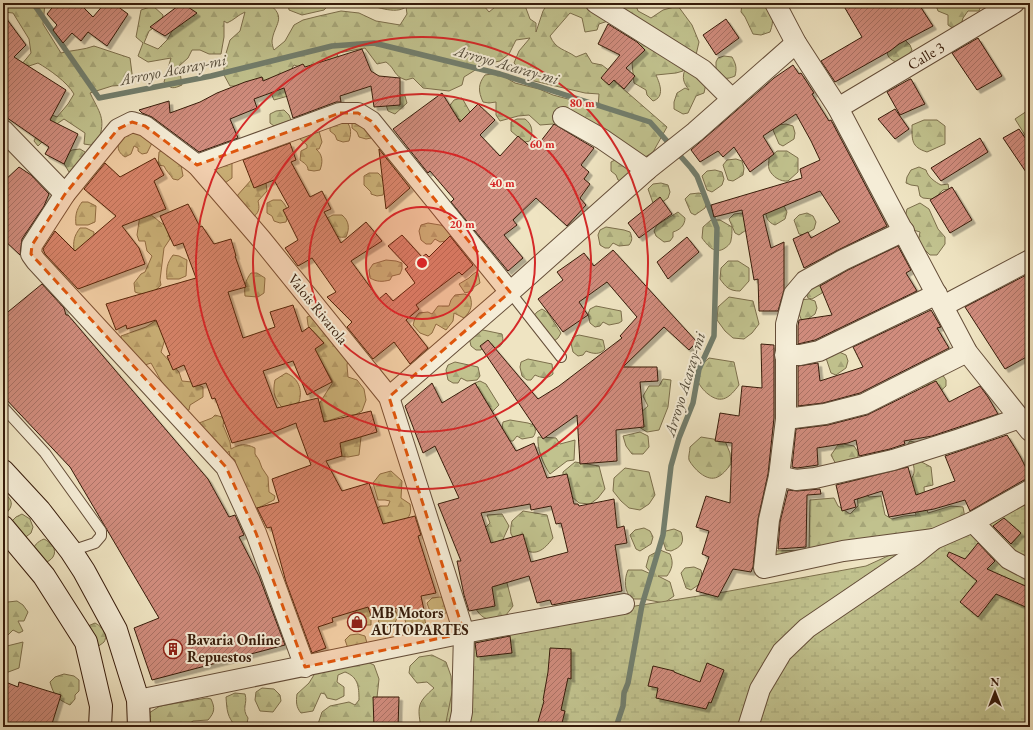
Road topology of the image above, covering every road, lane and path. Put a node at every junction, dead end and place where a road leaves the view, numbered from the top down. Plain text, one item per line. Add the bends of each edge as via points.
1 (596, 3) edge
2 (775, 3) edge
3 (1014, 3) edge
4 (796, 43) junction
5 (732, 99) junction
6 (838, 108) junction
7 (564, 117) dead end
8 (3, 130) edge
9 (197, 165) junction
10 (653, 165) junction
11 (64, 194) junction
12 (904, 231) junction
13 (1030, 260) edge
14 (510, 292) junction
15 (940, 300) junction
16 (967, 352) junction
17 (785, 355) junction
18 (561, 357) dead end
19 (389, 397) junction
20 (3, 407) edge
21 (786, 419) junction
22 (1025, 424) edge
23 (3, 471) edge
24 (779, 476) junction
25 (1030, 490) edge
26 (973, 522) junction
27 (3, 527) edge
28 (934, 539) junction
29 (71, 551) junction
30 (1030, 570) edge
31 (624, 604) dead end
32 (464, 633) junction
33 (305, 666) junction
34 (138, 700) junction
35 (100, 727) edge
36 (139, 727) edge
37 (459, 727) edge
38 (748, 727) edge

1 - 5 street via 703,70
2 - 4 street
3 - 6 street, Calle 3
4 - 5 street
4 - 6 street
5 - 10 street
6 - 12 street
7 - 10 street
8 - 11 street
9 - 11 street, Valois Rivarola via 145,126 132,122 118,129
9 - 14 street via 340,113 358,113 371,121
9 - 19 street, Valois Rivarola via 261,239
10 - 14 street
11 - 33 street, Valois Rivarola via 32,245 31,254 226,467 256,533
12 - 15 street
12 - 17 street via 805,281 794,294 786,324
13 - 15 street
14 - 18 lane
14 - 19 street
15 - 16 street
15 - 17 street via 818,350 800,355
16 - 21 street via 864,404 825,414
16 - 22 street
17 - 21 street
19 - 32 street, Valois Rivarola
20 - 29 lane via 45,453 101,531 101,536 95,543
21 - 24 street
22 - 24 street via 960,439 893,460 814,478 796,480
23 - 29 street
24 - 28 street via 769,520 764,568 843,551
25 - 26 street
26 - 28 street
26 - 30 street via 1009,559
27 - 35 street via 44,576 86,642 101,706
28 - 38 street via 807,628 782,652 760,689
29 - 34 street via 116,630
31 - 32 street
32 - 33 street
32 - 37 street, Valois Rivarola via 462,712
33 - 34 street
34 - 36 street

